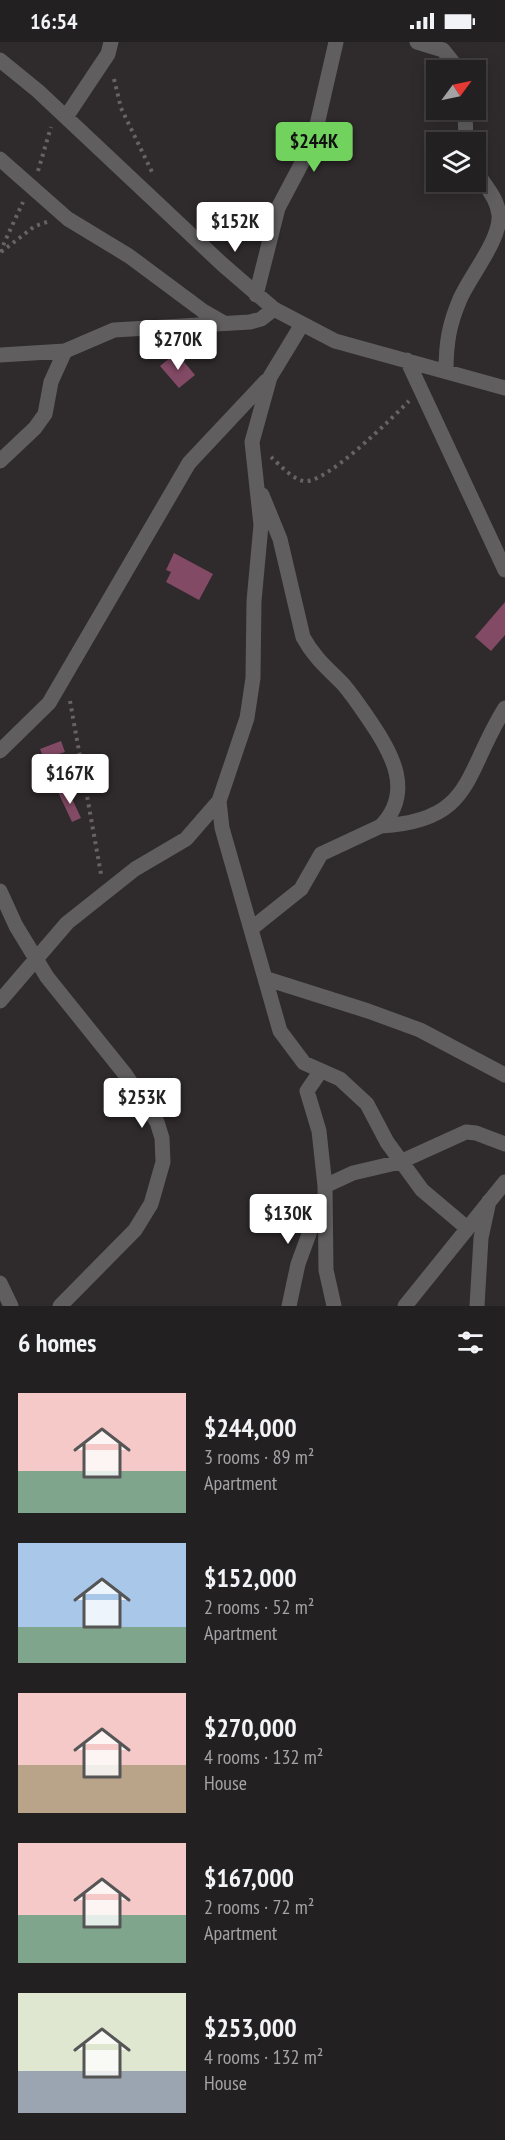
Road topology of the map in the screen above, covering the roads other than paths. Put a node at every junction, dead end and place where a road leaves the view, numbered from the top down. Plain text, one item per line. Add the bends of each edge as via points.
1 (336, 42) edge
2 (417, 42) edge
3 (111, 47) edge
4 (0, 60) edge
5 (451, 60) edge
6 (62, 113) junction
7 (0, 159) edge
8 (486, 184) edge
9 (256, 295) junction
10 (274, 309) junction
11 (224, 323) junction
12 (301, 326) junction
13 (65, 351) junction
14 (0, 355) edge
15 (407, 360) junction
16 (446, 371) junction
17 (270, 377) junction
18 (505, 388) edge
19 (0, 461) edge
20 (257, 488) junction
21 (505, 570) edge
22 (505, 708) edge
23 (0, 751) edge
24 (219, 801) junction
25 (381, 826) junction
26 (0, 891) edge
27 (251, 929) junction
28 (36, 959) junction
29 (267, 979) junction
30 (0, 1001) edge
31 (320, 1072) junction
32 (505, 1075) edge
33 (505, 1144) edge
34 (400, 1162) junction
35 (505, 1182) edge
36 (325, 1190) junction
37 (490, 1198) junction
38 (467, 1228) junction
39 (0, 1283) edge
40 (11, 1306) edge
41 (60, 1306) edge
42 (289, 1306) edge
43 (334, 1306) edge
44 (405, 1306) edge
45 (477, 1306) edge

1 - 9 street via 313,142 278,207
2 - 5 street via 443,50
3 - 6 street
4 - 6 street
6 - 9 street
7 - 11 street via 68,219 129,256
8 - 16 street via 495,197 500,217 446,336
9 - 10 street
10 - 11 street via 261,319
10 - 12 street
11 - 13 street via 114,330
12 - 15 street via 335,342
12 - 17 street
13 - 14 street
13 - 19 street via 51,382 45,414
15 - 16 street
15 - 21 street
16 - 18 street
17 - 20 street via 252,442
17 - 23 street via 189,463 49,703
20 - 24 street via 261,525 254,601 253,678 247,718
20 - 25 street via 280,539 298,620 309,650 344,685 397,768 396,802
22 - 25 street via 457,799 425,820
24 - 27 street via 226,846
24 - 28 street via 186,839 135,869 68,923
25 - 27 street via 321,854 300,889
26 - 28 street
27 - 29 street
28 - 30 street
28 - 41 street via 137,1091 157,1122 162,1138 163,1162 146,1213 135,1230
29 - 31 street via 280,1031 304,1063
29 - 32 street via 420,1030
31 - 34 street via 340,1079 367,1104
31 - 36 street via 307,1091 317,1119
33 - 34 street via 466,1132
34 - 36 street via 353,1173
34 - 38 street via 422,1190
35 - 37 street
36 - 42 street via 298,1264
36 - 43 street via 326,1270
37 - 38 street
37 - 45 street via 481,1238
38 - 44 street
39 - 40 street

